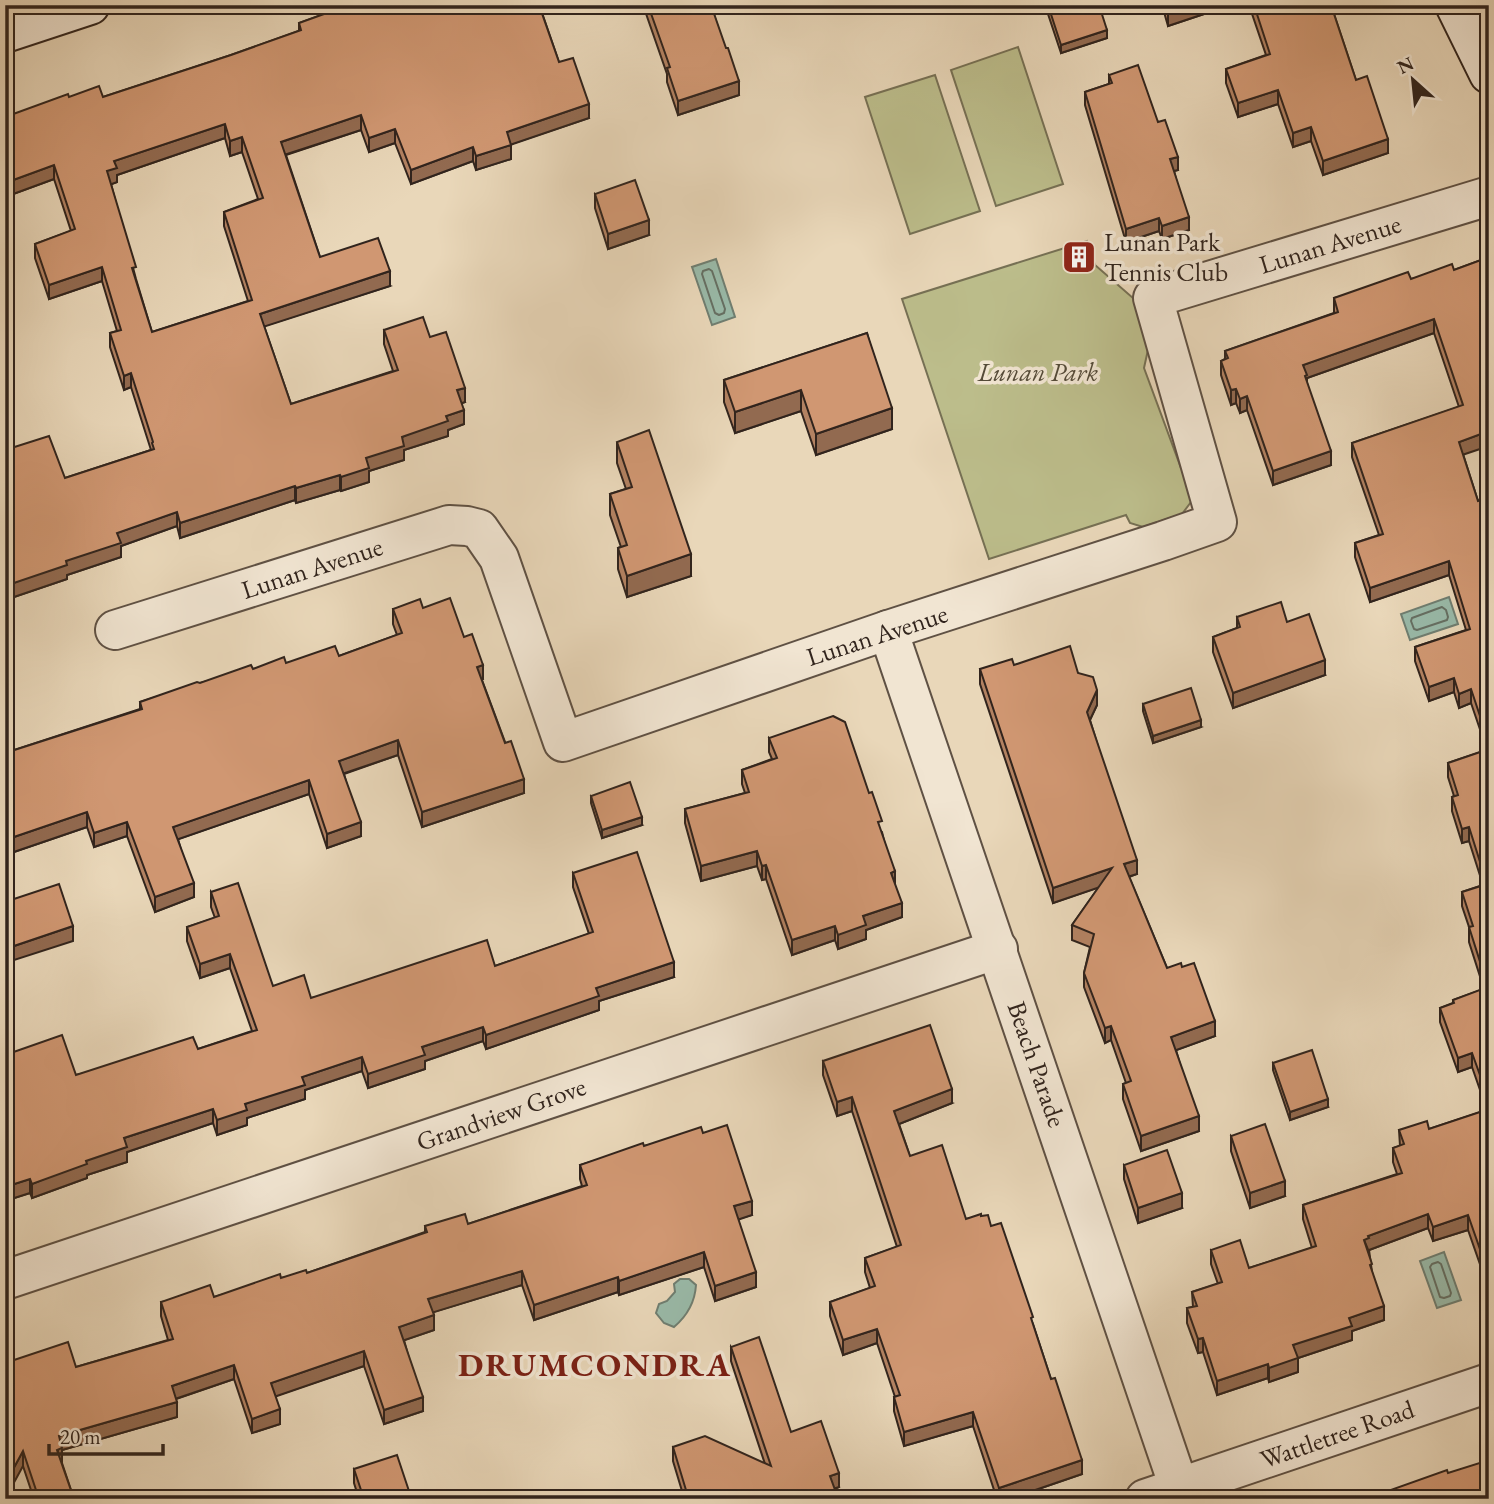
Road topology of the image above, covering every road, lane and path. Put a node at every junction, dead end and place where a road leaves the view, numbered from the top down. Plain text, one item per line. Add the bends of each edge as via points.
1 (90, 5) edge
2 (1455, 5) edge
3 (5, 33) edge
4 (1489, 74) edge
5 (1489, 196) edge
6 (114, 630) dead end
7 (888, 630) junction
8 (998, 948) junction
9 (5, 1280) edge
10 (1489, 1383) edge
11 (1169, 1495) edge

1 - 3 street
2 - 4 street
5 - 7 street, Lunan Avenue via 1153,298 1217,522
6 - 7 street, Lunan Avenue via 449,525 467,526 479,529 499,558 563,741
7 - 8 street, Beach Parade
8 - 9 street, Grandview Grove
8 - 11 street, Beach Parade
10 - 11 street, Wattletree Road

